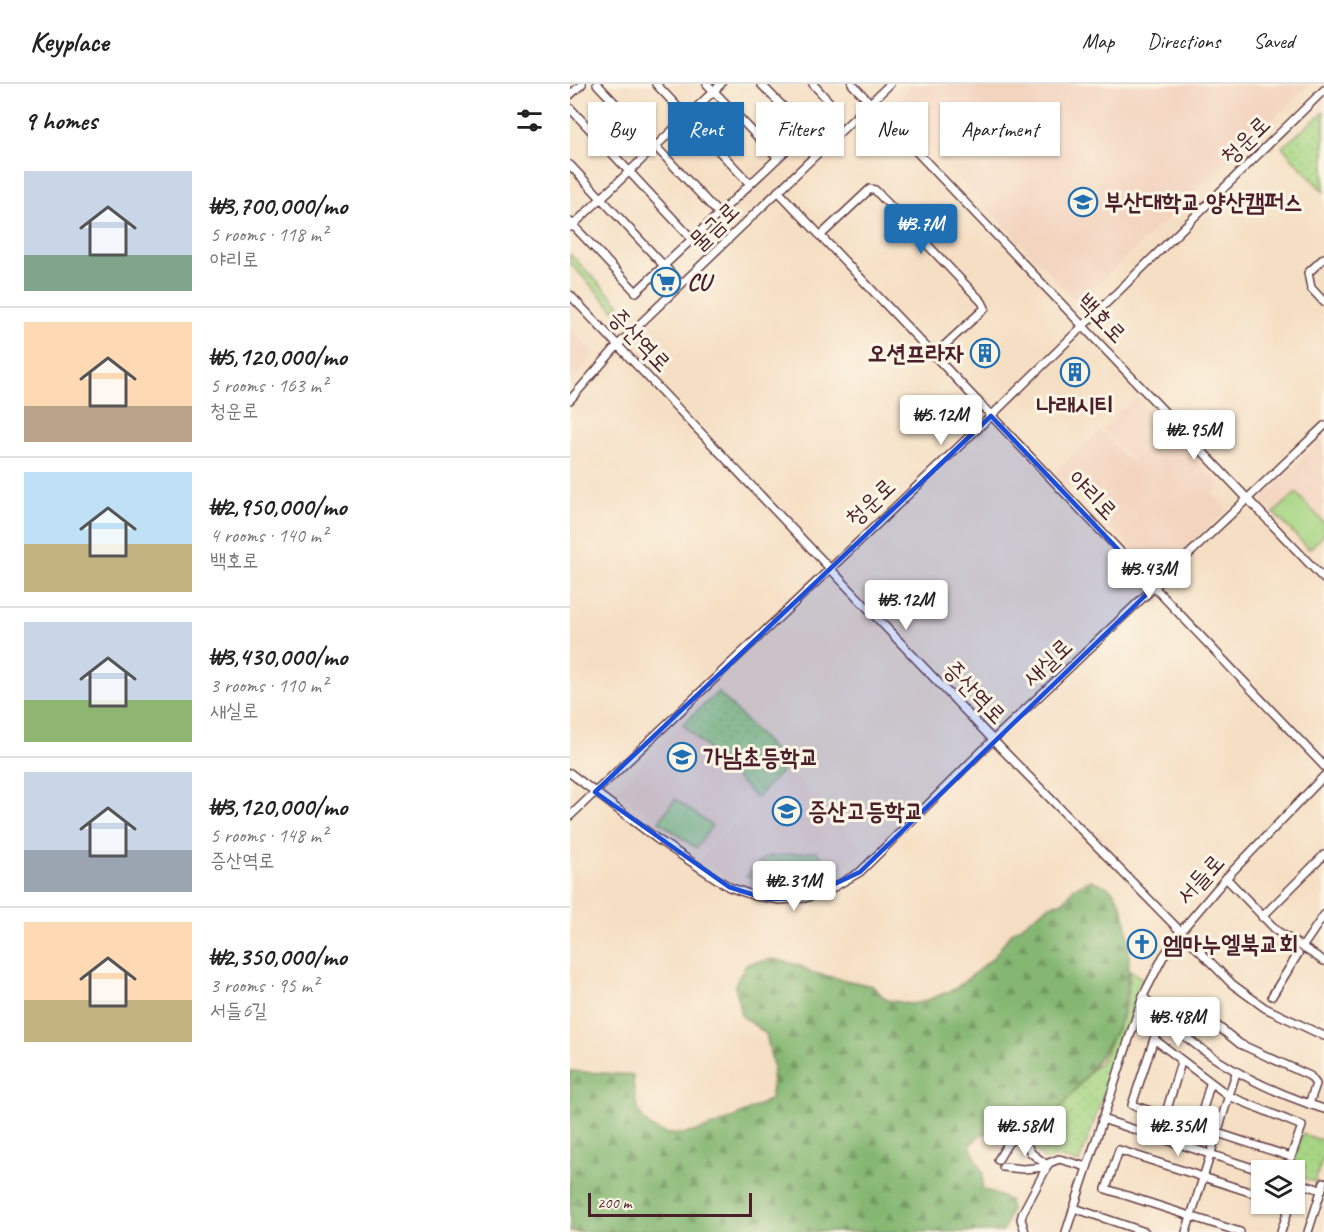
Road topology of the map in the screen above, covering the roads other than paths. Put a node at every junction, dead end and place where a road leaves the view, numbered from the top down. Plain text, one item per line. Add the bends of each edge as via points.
1 (582, 84) edge
2 (597, 84) edge
3 (656, 84) edge
4 (707, 84) edge
5 (721, 84) edge
6 (761, 84) edge
7 (813, 84) edge
8 (852, 84) edge
9 (890, 84) edge
10 (1324, 90) edge
11 (714, 91) junction
12 (570, 95) edge
13 (614, 102) edge
14 (673, 102) edge
15 (703, 102) edge
16 (779, 102) edge
17 (829, 102) edge
18 (869, 102) edge
19 (871, 102) edge
20 (570, 108) edge
21 (856, 116) edge
22 (844, 128) edge
23 (668, 135) edge
24 (656, 146) joint
25 (646, 156) edge
26 (724, 156) edge
27 (815, 156) edge
28 (921, 156) edge
29 (778, 158) joint
30 (570, 165) edge
31 (629, 172) junction
32 (750, 184) junction
33 (778, 191) junction
34 (601, 199) junction
35 (719, 214) junction
36 (571, 225) edge
37 (820, 236) junction
38 (692, 239) junction
39 (1324, 258) edge
40 (664, 265) junction
41 (681, 284) junction
42 (570, 295) edge
43 (1324, 302) edge
44 (1083, 326) junction
45 (618, 345) junction
46 (933, 356) junction
47 (570, 400) edge
48 (991, 416) junction
49 (1324, 426) edge
50 (1247, 499) junction
51 (829, 567) junction
52 (1324, 579) edge
53 (1154, 587) junction
54 (993, 740) junction
55 (1324, 766) edge
56 (570, 773) edge
57 (1324, 776) edge
58 (595, 792) junction
59 (570, 816) edge
60 (1324, 855) edge
61 (1226, 878) junction
62 (1324, 915) edge
63 (1262, 917) junction
64 (1181, 931) junction
65 (1305, 943) dead end
66 (1298, 954) dead end
67 (1324, 961) edge
68 (1143, 996) junction
69 (1272, 996) dead end
70 (1169, 1023) junction
71 (1324, 1036) edge
72 (1181, 1062) junction
73 (1236, 1073) junction
74 (1210, 1084) junction
75 (1229, 1096) junction
76 (1309, 1104) junction
77 (1324, 1109) edge
78 (1165, 1116) junction
79 (1102, 1119) junction
80 (1198, 1127) junction
81 (1217, 1133) junction
82 (1210, 1154) junction
83 (1047, 1166) junction
84 (1087, 1167) junction
85 (1251, 1167) edge
86 (1203, 1177) junction
87 (1324, 1182) edge
88 (1305, 1185) edge
89 (1321, 1190) junction
90 (1251, 1192) edge
91 (1074, 1208) junction
92 (1287, 1214) edge
93 (1191, 1216) junction
94 (1025, 1232) edge
95 (1066, 1232) edge
96 (1146, 1232) edge
97 (1186, 1232) edge
98 (1240, 1232) edge
99 (1281, 1232) edge
100 (1308, 1232) edge

1 - 12 street
2 - 13 street
3 - 14 street
4 - 11 street
5 - 11 street
6 - 16 street
7 - 17 street
8 - 18 street, 백호로
9 - 19 street, 물금로
10 - 44 street, 청운로
11 - 15 street
11 - 29 street
20 - 31 street
21 - 22 street, 물금로
23 - 24 street
24 - 35 street
25 - 31 street
26 - 32 street
27 - 33 street, 물금로
28 - 44 street, 백호로
29 - 32 street
30 - 34 street
31 - 34 street
31 - 38 street
32 - 35 street
33 - 37 street, 야리로
33 - 41 street, 물금로
34 - 36 street
34 - 40 street
35 - 38 street
36 - 40 street via 636,292
37 - 46 street, 야리로
37 - 46 street via 870,189 875,190 982,302 984,308
38 - 40 street
39 - 43 street via 1308,273 1311,288
40 - 41 street
41 - 45 street, 물금로
42 - 45 street, 증산역로
44 - 48 street, 청운로
44 - 50 street, 백호로
45 - 47 street, 물금로
45 - 51 street, 증산역로
46 - 48 street, 야리로
48 - 51 street, 청운로
48 - 53 street, 야리로
49 - 50 street, 새실로
50 - 52 street, 백호로
50 - 53 street, 새실로
51 - 54 street, 증산역로
51 - 58 street, 청운로
53 - 54 street, 새실로
53 - 55 street, 야리로
54 - 58 street, 새실로 via 860,872 829,890 793,900 761,898 729,886
54 - 64 street, 증산역로
56 - 58 street, 새실로
57 - 61 street, 서들로
58 - 59 street, 청운로
60 - 63 street
61 - 63 street
61 - 64 street, 서들로
62 - 65 street
63 - 67 street
64 - 68 street, 서들로
64 - 71 street, 증산역로 via 1251,999
66 - 69 street
68 - 70 street
68 - 79 street, 서들로
70 - 73 street
70 - 76 street via 1186,1004 1191,1005 1240,1044 1310,1076 1316,1084
72 - 74 street
72 - 78 street
72 - 78 street via 1155,1036 1132,1105
73 - 75 street
73 - 76 street
74 - 75 street
74 - 80 street
75 - 81 street
75 - 81 street via 1302,1126 1291,1157
76 - 77 street
78 - 80 street
79 - 82 street
79 - 84 street, 서들로
80 - 81 street
81 - 82 street
82 - 85 street
82 - 86 street
83 - 83 street via 1023,1169 1001,1164 1008,1143 1018,1136
83 - 84 street via 1059,1159
83 - 94 street via 1023,1212
84 - 91 street, 서들로
86 - 90 street
86 - 93 street
86 - 93 street via 1119,1150 1106,1189
87 - 89 street
88 - 89 street
89 - 100 street
91 - 95 street, 서들로
91 - 96 street
92 - 99 street
93 - 97 street
93 - 98 street

